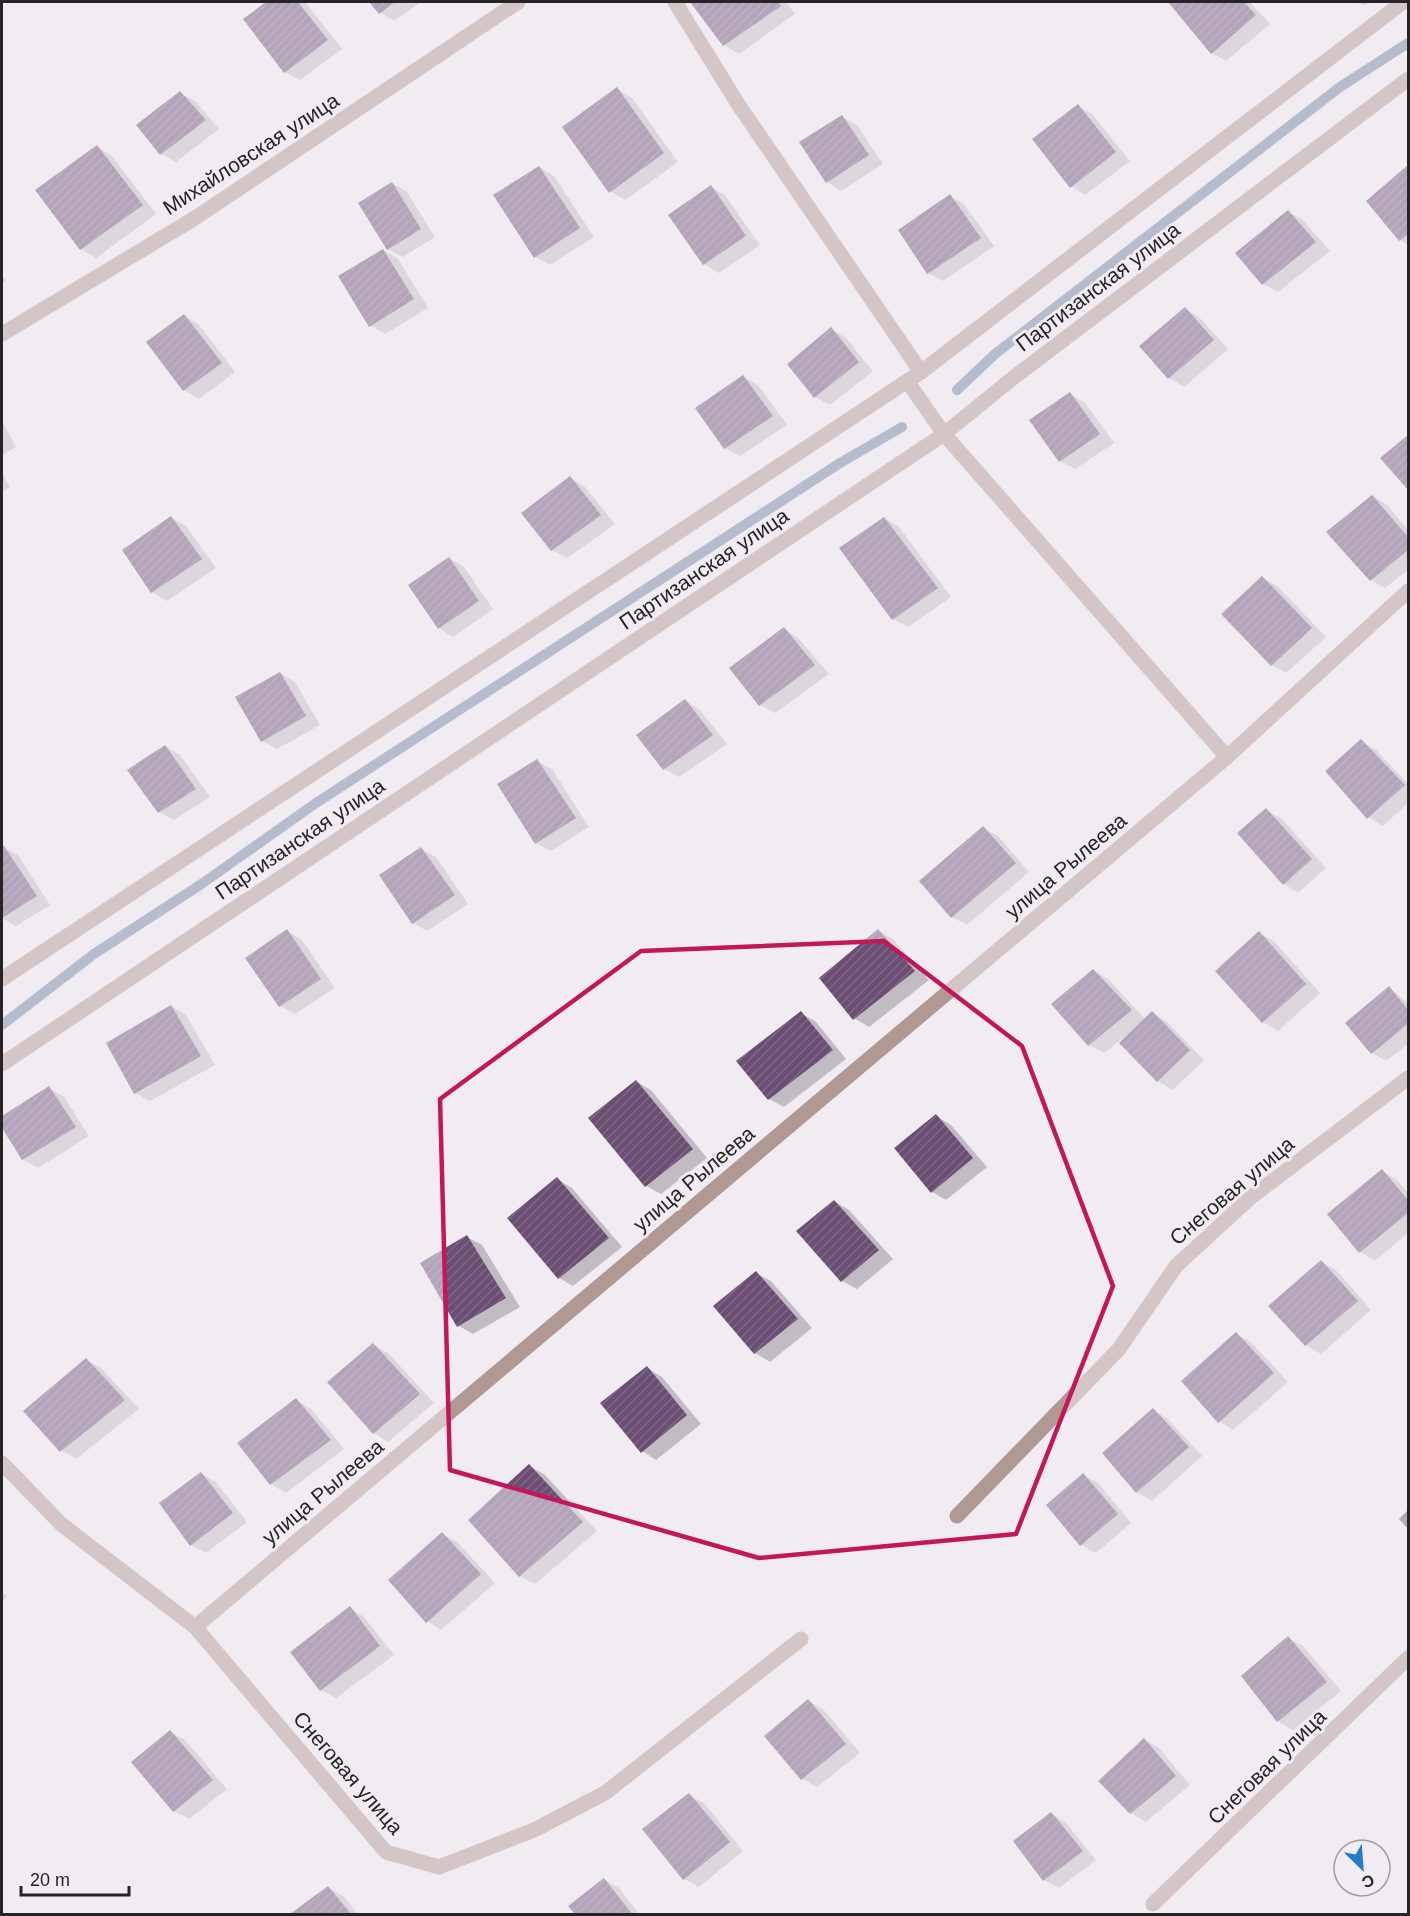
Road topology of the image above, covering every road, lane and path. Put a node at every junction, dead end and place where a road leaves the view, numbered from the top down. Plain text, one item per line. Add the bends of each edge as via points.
1 (518, 2) edge
2 (675, 2) edge
3 (1403, 2) edge
4 (1408, 79) edge
5 (2, 334) edge
6 (921, 372) junction
7 (907, 381) junction
8 (944, 434) junction
9 (1408, 591) edge
10 (1227, 758) junction
11 (2, 979) edge
12 (2, 1064) edge
13 (1408, 1078) edge
14 (2, 1463) edge
15 (957, 1516) dead end
16 (195, 1627) junction
17 (801, 1639) dead end
18 (1408, 1658) edge
19 (1153, 1904) dead end

1 - 5 street, Михайловская улица via 195,218
2 - 6 street via 738,104
3 - 6 street, Партизанская улица
4 - 8 street, Партизанская улица
6 - 7 street, Партизанская улица
7 - 8 street
7 - 11 street, Партизанская улица
8 - 10 street
8 - 12 street, Партизанская улица
9 - 10 street, улица Рылеева
10 - 16 street, улица Рылеева
13 - 15 street, Снеговая улица via 1250,1198 1176,1266 1119,1349
14 - 16 street via 61,1524
16 - 17 street, Снеговая улица via 386,1852 439,1867 534,1830 605,1793
18 - 19 street, Снеговая улица

